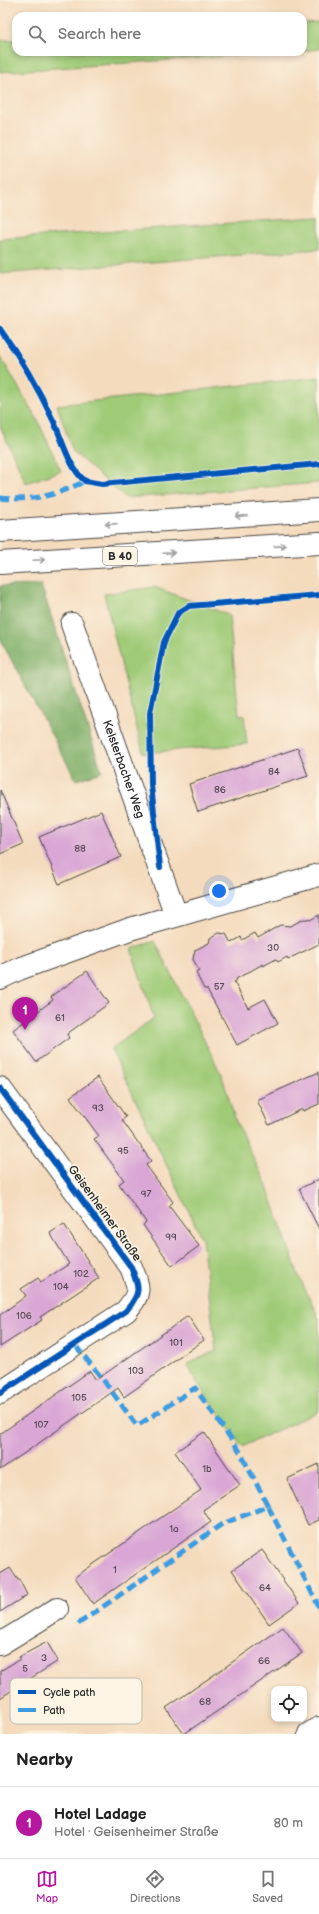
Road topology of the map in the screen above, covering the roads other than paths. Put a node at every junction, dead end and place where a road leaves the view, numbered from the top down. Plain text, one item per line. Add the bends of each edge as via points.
1 (319, 510) edge
2 (0, 531) edge
3 (319, 543) edge
4 (0, 563) edge
5 (72, 624) dead end
6 (319, 874) edge
7 (176, 915) junction
8 (0, 978) edge
9 (0, 1088) edge
10 (0, 1393) edge
11 (57, 1609) dead end
12 (0, 1644) edge
13 (319, 1728) edge
14 (309, 1734) edge

1 -> 2 main road
4 -> 3 main road, B 40
5 - 7 main road, Kelsterbacher Weg
6 - 7 main road
7 - 8 main road via 130,929
9 - 10 main road, Geisenheimer Straße via 131,1267 138,1284 136,1299 126,1311
11 - 12 main road
13 - 14 main road

